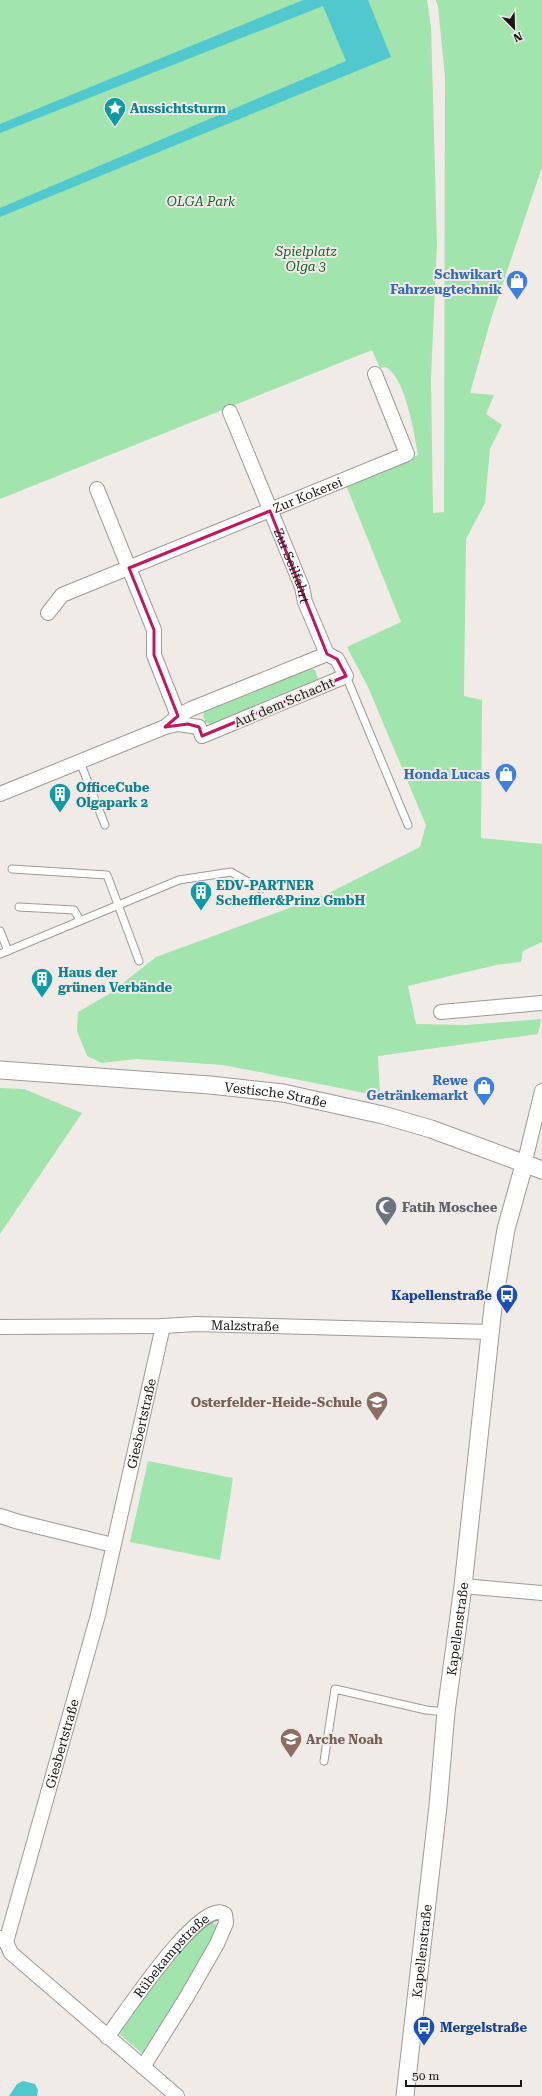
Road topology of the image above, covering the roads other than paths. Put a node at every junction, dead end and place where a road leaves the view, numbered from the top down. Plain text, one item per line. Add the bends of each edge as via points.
1 (375, 374) dead end
2 (230, 412) dead end
3 (97, 489) dead end
4 (270, 511) junction
5 (129, 568) junction
6 (48, 613) dead end
7 (327, 654) junction
8 (346, 676) junction
9 (178, 716) junction
10 (165, 727) junction
11 (80, 762) junction
12 (0, 794) edge
13 (105, 825) dead end
14 (408, 826) dead end
15 (12, 870) dead end
16 (261, 889) dead end
17 (119, 904) junction
18 (18, 907) dead end
19 (80, 920) junction
20 (0, 931) edge
21 (8, 951) junction
22 (0, 954) edge
23 (139, 961) dead end
24 (542, 1003) edge
25 (441, 1012) dead end
26 (0, 1070) edge
27 (542, 1091) edge
28 (524, 1165) junction
29 (542, 1170) edge
30 (163, 1326) junction
31 (0, 1328) edge
32 (491, 1332) junction
33 (0, 1516) edge
34 (113, 1544) junction
35 (462, 1586) junction
36 (542, 1593) edge
37 (446, 1712) junction
38 (324, 1761) dead end
39 (3, 1940) edge
40 (107, 2037) junction
41 (143, 2067) junction
42 (176, 2096) edge
43 (405, 2096) edge

1 - 4 street, Zur Kokerei via 407,454
2 - 4 street, Zur Seilfahrt
3 - 5 street
4 - 5 street, Zur Kokerei
4 - 7 street, Zur Seilfahrt
5 - 6 street, Zur Kokerei via 62,595
5 - 9 street via 154,630 154,655
7 - 8 street, Auf dem Schacht via 338,659
7 - 9 street, Auf dem Schacht via 191,708
8 - 10 street, Auf dem Schacht via 202,736 199,726 188,724
8 - 14 lane
9 - 10 street, Auf dem Schacht
10 - 11 street, Auf dem Schacht
11 - 12 street, Auf dem Schacht
11 - 13 lane
15 - 17 lane via 107,875
16 - 17 lane via 231,872 179,880
17 - 19 lane
17 - 23 lane
18 - 19 lane via 74,910
19 - 21 lane
20 - 21 lane
21 - 22 lane
24 - 25 street
26 - 28 street, Vestische Straße via 210,1085 283,1093 383,1115 431,1129
27 - 28 street
28 - 29 street, Vestische Straße
28 - 32 street, Kapellenstraße via 502,1247
30 - 31 street, Malzstraße
30 - 32 street, Malzstraße via 196,1324
30 - 34 street, Giesbertstraße
32 - 35 street, Kapellenstraße
33 - 34 street
34 - 39 street, Giesbertstraße via 98,1615
35 - 36 street
35 - 37 street, Kapellenstraße
37 - 38 lane via 426,1710 335,1689
37 - 43 street, Kapellenstraße via 438,1806
39 - 40 street via 11,1953
40 - 41 street
40 - 41 street, Rübekampstraße via 185,1934 208,1915 219,1912 225,1914 226,1923 213,1950
41 - 42 street

